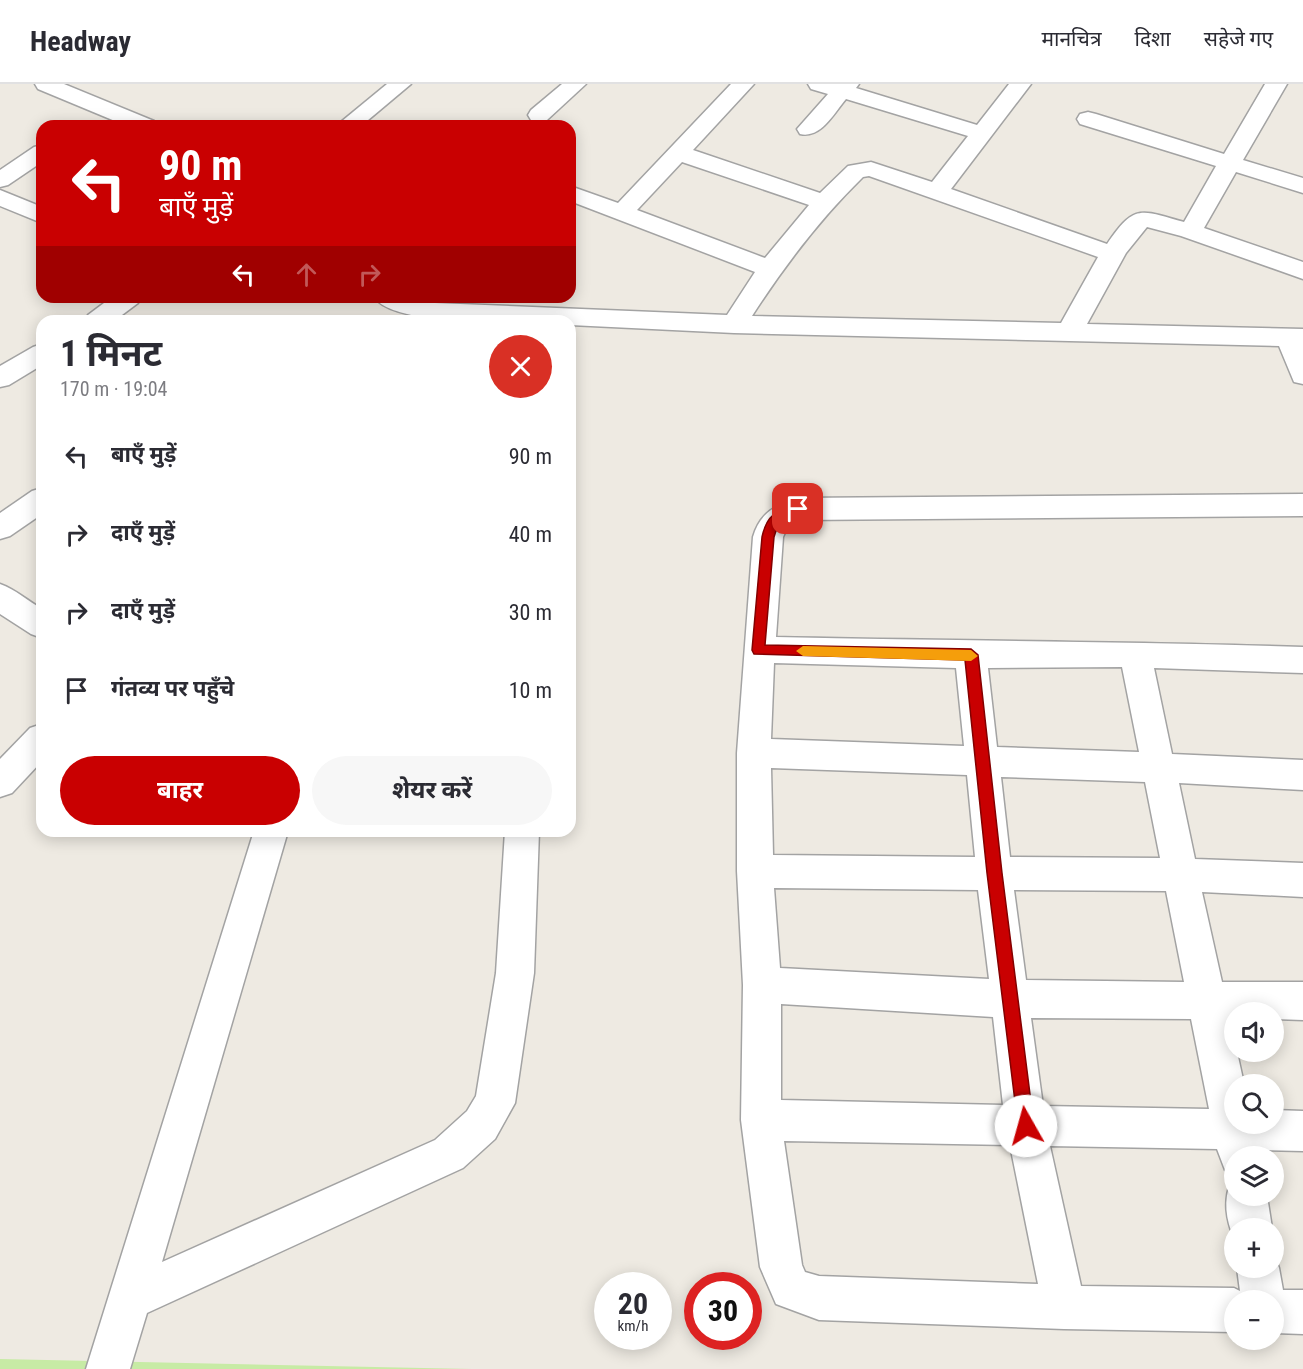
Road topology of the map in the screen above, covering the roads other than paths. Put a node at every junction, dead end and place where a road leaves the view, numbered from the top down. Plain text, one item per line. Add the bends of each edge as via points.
1 (46, 84) edge
2 (400, 84) edge
3 (575, 84) edge
4 (743, 84) edge
5 (819, 84) edge
6 (1020, 84) edge
7 (1276, 84) edge
8 (845, 87) edge
9 (106, 109) junction
10 (539, 115) dead end
11 (1088, 119) dead end
12 (90, 120) edge
13 (132, 120) edge
14 (355, 120) edge
15 (808, 129) dead end
16 (981, 133) junction
17 (678, 153) junction
18 (36, 156) edge
19 (1231, 164) junction
20 (0, 180) edge
21 (1303, 186) edge
22 (937, 191) junction
23 (576, 195) edge
24 (0, 197) edge
25 (824, 202) junction
26 (622, 212) junction
27 (36, 213) edge
28 (1190, 231) junction
29 (1113, 254) junction
30 (770, 268) junction
31 (1303, 271) edge
32 (121, 303) edge
33 (404, 303) edge
34 (485, 305) edge
35 (106, 315) edge
36 (734, 324) junction
37 (1069, 333) junction
38 (1295, 337) edge
39 (36, 357) edge
40 (1303, 375) edge
41 (0, 378) edge
42 (36, 503) edge
43 (1303, 505) edge
44 (0, 528) edge
45 (0, 596) edge
46 (36, 621) edge
47 (759, 650) junction
48 (1135, 654) junction
49 (971, 655) junction
50 (1303, 660) edge
51 (36, 744) edge
52 (754, 753) junction
53 (983, 763) junction
54 (1158, 767) junction
55 (1303, 775) edge
56 (0, 782) edge
57 (269, 837) edge
58 (522, 837) edge
59 (755, 871) junction
60 (994, 873) junction
61 (1180, 874) junction
62 (1303, 880) edge
63 (762, 985) junction
64 (1011, 999) junction
65 (1205, 1001) junction
66 (1303, 1001) edge
67 (761, 1120) junction
68 (1026, 1126) junction
69 (1303, 1131) edge
70 (1237, 1144) edge
71 (129, 1299) junction
72 (1064, 1307) junction
73 (1224, 1310) edge
74 (1284, 1311) edge
75 (1303, 1312) edge
76 (108, 1369) edge

1 - 9 street
2 - 14 street
3 - 10 street
4 - 17 street
5 - 8 street
6 - 16 street
7 - 19 street
8 - 15 street
8 - 16 street
9 - 12 street
9 - 13 street
11 - 19 street
16 - 22 street
17 - 25 street
17 - 26 street
18 - 20 street
19 - 21 street
19 - 28 street
22 - 25 street via 884,172 862,169
22 - 29 street
23 - 26 street
24 - 27 street
25 - 30 street
26 - 30 street
28 - 29 street via 1143,218
28 - 31 street
29 - 37 street
30 - 36 street
32 - 35 street
33 - 34 street via 420,309
34 - 36 street
36 - 37 street
37 - 38 street
38 - 40 street
39 - 41 street
42 - 44 street
43 - 47 street via 798,509 782,514 771,524
45 - 46 street
47 - 49 street
47 - 52 street
48 - 49 street
48 - 50 street
48 - 54 street
49 - 53 street
51 - 56 street
52 - 53 street
52 - 59 street
53 - 54 street
53 - 60 street
54 - 55 street
54 - 61 street
57 - 71 street
58 - 71 street via 515,973 501,1076 495,1103 481,1125 449,1154
59 - 60 street
59 - 63 street
60 - 61 street
60 - 64 street
61 - 62 street
61 - 65 street
63 - 64 street
63 - 67 street
64 - 65 street
64 - 68 street
65 - 66 street
65 - 70 street
67 - 68 street
67 - 72 street via 781,1267 790,1289 819,1298
68 - 70 street
68 - 72 street
69 - 70 street
71 - 76 street
72 - 73 street
74 - 75 street

